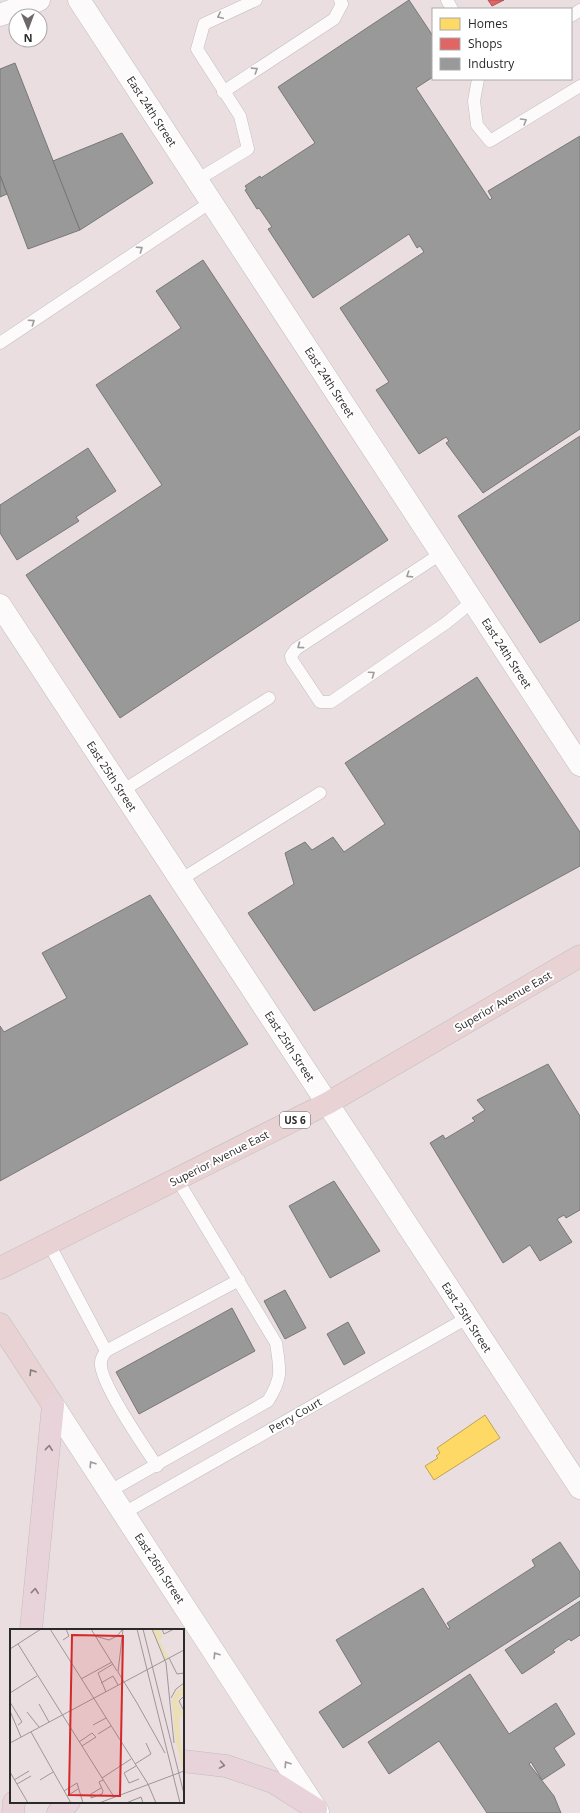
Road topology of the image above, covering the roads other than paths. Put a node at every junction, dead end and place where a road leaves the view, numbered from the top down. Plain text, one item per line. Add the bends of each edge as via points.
1 (39, 0) edge
2 (79, 0) edge
3 (256, 0) edge
4 (340, 0) edge
5 (0, 15) edge
6 (478, 80) edge
7 (580, 86) edge
8 (223, 92) junction
9 (197, 180) junction
10 (211, 202) junction
11 (0, 343) edge
12 (442, 553) junction
13 (473, 601) junction
14 (0, 605) edge
15 (269, 698) dead end
16 (580, 765) edge
17 (122, 791) junction
18 (320, 793) dead end
19 (180, 880) junction
20 (580, 956) edge
21 (328, 1103) junction
22 (177, 1179) junction
23 (48, 1242) junction
24 (0, 1268) edge
25 (239, 1280) junction
26 (467, 1318) junction
27 (0, 1324) edge
28 (106, 1351) junction
29 (53, 1405) junction
30 (157, 1466) junction
31 (580, 1488) edge
32 (110, 1491) junction
33 (124, 1513) junction
34 (31, 1629) edge
35 (184, 1761) edge
36 (14, 1803) edge
37 (68, 1803) edge
38 (318, 1811) edge
39 (13, 1813) edge
40 (58, 1813) edge

1 - 5 street
2 - 9 street, East 24th Street
3 -> 8 lane via 204,24 197,49
8 -> 4 lane via 334,19 342,4
6 -> 7 lane via 474,101 477,125 490,141
8 - 9 lane via 240,116 248,149
9 - 10 street, East 24th Street
11 -> 10 lane
10 - 12 street, East 24th Street
12 - 13 street, East 24th Street
12 -> 13 lane via 296,648 291,656 292,660 320,702 331,702 446,623
13 - 16 street, East 24th Street
14 - 17 street, East 25th Street
15 - 17 lane
17 - 19 street, East 25th Street
18 - 19 lane
19 - 21 street, East 25th Street
20 - 21 main road, Superior Avenue East / US 6
21 - 22 main road, Superior Avenue East / US 6
21 - 26 street, East 25th Street
22 - 23 main road, Superior Avenue East / US 6
22 - 25 lane
23 - 24 main road, Superior Avenue East / US 6
23 - 28 lane
25 - 28 lane
25 - 30 lane via 276,1343 280,1372 278,1386 268,1401
26 - 31 street, East 25th Street
26 - 33 lane, Perry Court
29 -> 27 main road, East 26th Street
28 - 30 lane via 100,1363 103,1376
32 -> 29 street, East 26th Street
34 -> 29 highway
30 - 32 lane
32 - 33 street, East 26th Street
38 -> 33 street, East 26th Street
35 -> 38 highway via 226,1766 273,1782
36 - 39 highway
37 - 40 highway

